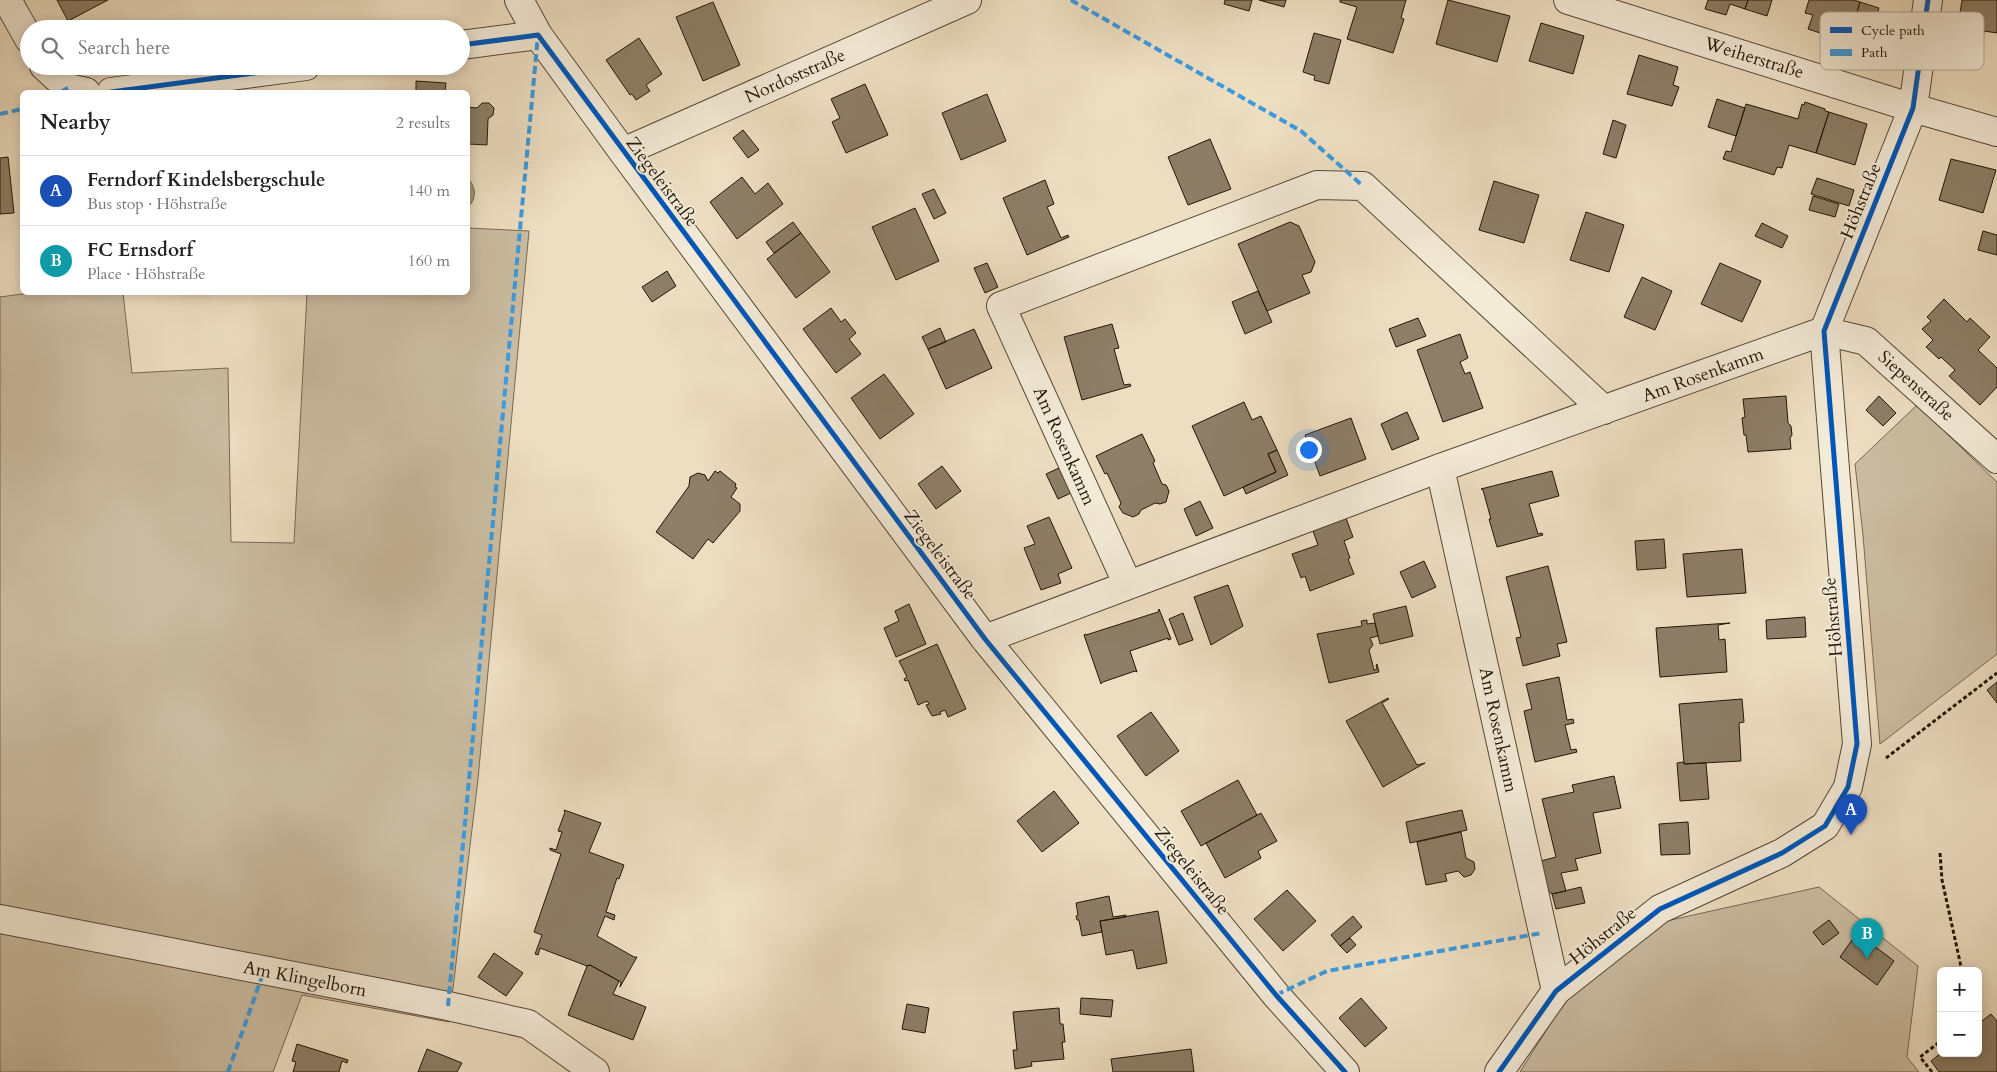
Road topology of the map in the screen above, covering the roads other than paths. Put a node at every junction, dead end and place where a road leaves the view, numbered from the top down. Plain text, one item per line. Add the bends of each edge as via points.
1 (7, 0) edge
2 (520, 0) edge
3 (967, 0) edge
4 (1568, 0) edge
5 (20, 23) edge
6 (538, 35) junction
7 (470, 44) edge
8 (1918, 70) edge
9 (54, 75) edge
10 (239, 75) edge
11 (77, 90) edge
12 (127, 90) edge
13 (1913, 108) junction
14 (1997, 132) edge
15 (623, 152) junction
16 (1824, 331) junction
17 (1604, 410) junction
18 (1997, 459) edge
19 (1440, 468) junction
20 (1128, 585) junction
21 (985, 639) junction
22 (0, 919) edge
23 (1556, 991) junction
24 (595, 1072) edge
25 (1345, 1072) edge
26 (1499, 1072) edge

1 - 5 street
2 - 6 street, Ziegeleistraße
3 - 15 street, Nordoststraße
4 - 13 street, Weiherstraße
6 - 7 street
6 - 15 street, Ziegeleistraße
8 - 13 street, Höhstraße
9 - 11 street via 68,88
10 - 12 street
13 - 14 street, Weiherstraße
13 - 16 street, Höhstraße
15 - 21 street, Ziegeleistraße
16 - 17 street, Am Rosenkamm
16 - 18 street, Siepenstraße via 1866,341
16 - 23 street, Höhstraße via 1857,744 1848,787 1825,826 1782,853 1660,909
17 - 19 street, Am Rosenkamm
17 - 20 street, Am Rosenkamm via 1363,186 1317,185 1001,306
19 - 20 street, Am Rosenkamm
19 - 23 street, Am Rosenkamm
20 - 21 street, Am Rosenkamm
21 - 25 street, Ziegeleistraße via 1276,994
22 - 24 street, Am Klingelborn via 528,1024
23 - 26 street, Höhstraße

